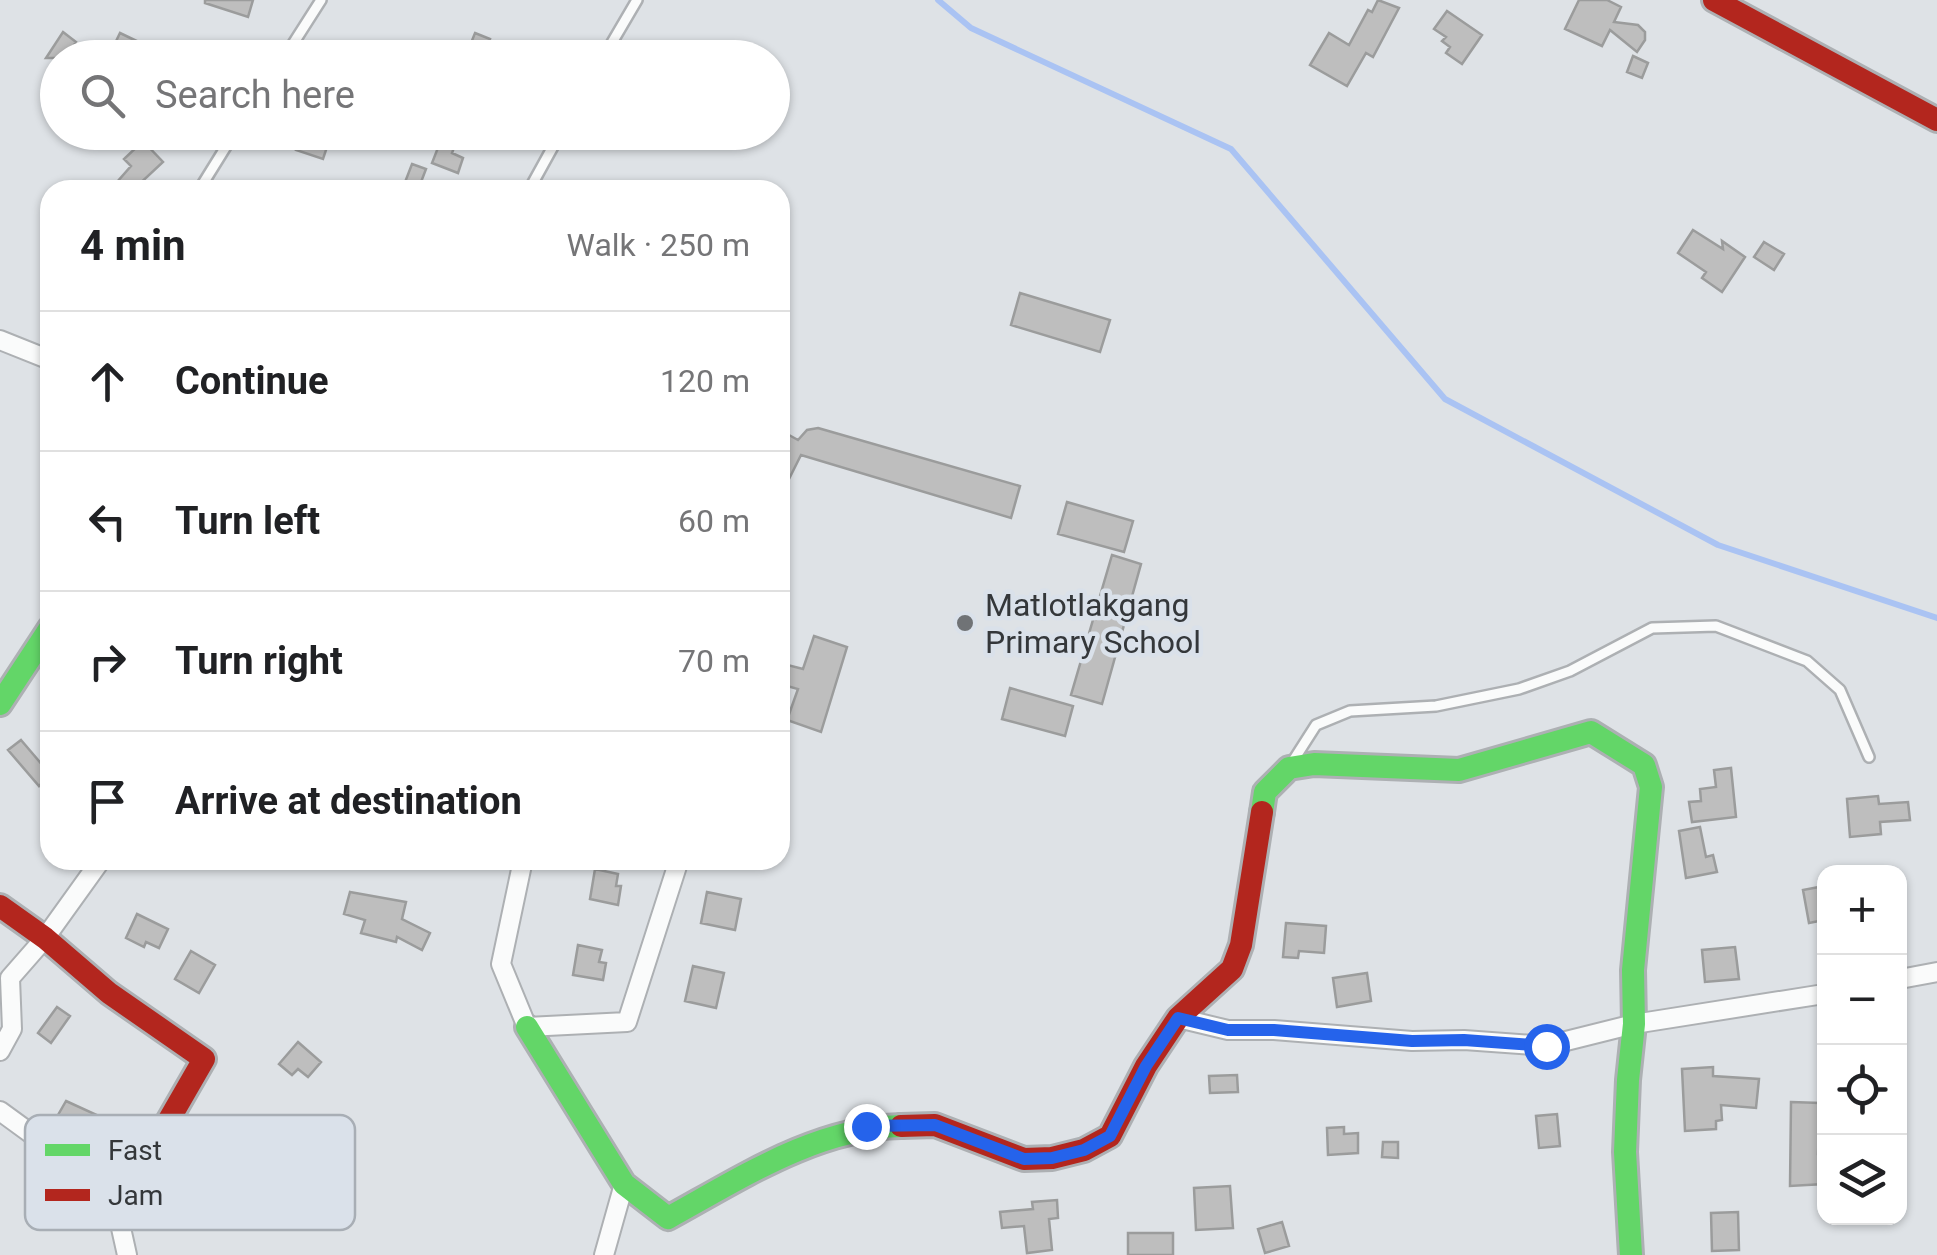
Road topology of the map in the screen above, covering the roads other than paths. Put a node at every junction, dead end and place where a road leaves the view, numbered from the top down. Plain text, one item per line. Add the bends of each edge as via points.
1 (321, 0) edge
2 (637, 0) edge
3 (1714, 0) edge
4 (295, 40) edge
5 (614, 40) edge
6 (1937, 120) edge
7 (224, 150) edge
8 (551, 150) edge
9 (205, 180) edge
10 (535, 180) edge
11 (0, 340) edge
12 (40, 356) edge
13 (40, 643) edge
14 (0, 704) edge
15 (1868, 757) dead end
16 (1289, 768) junction
17 (94, 870) edge
18 (521, 870) edge
19 (677, 870) edge
20 (0, 906) edge
21 (45, 938) junction
22 (1937, 972) edge
23 (1907, 978) edge
24 (1817, 995) edge
25 (1178, 1018) junction
26 (1634, 1024) junction
27 (527, 1027) junction
28 (0, 1051) edge
29 (0, 1111) edge
30 (172, 1115) edge
31 (25, 1129) edge
32 (624, 1184) junction
33 (121, 1230) edge
34 (127, 1255) edge
35 (604, 1255) edge
36 (1631, 1255) edge

1 - 4 lane
2 - 5 lane
3 - 6 street
7 - 9 lane
8 - 10 lane
11 - 12 street
13 - 14 street
15 - 16 lane via 1840,690 1807,661 1716,626 1652,628 1570,672 1519,688 1436,706 1350,711 1316,724
16 - 25 street via 1265,792 1232,969
16 - 26 street via 1459,770 1591,732 1644,765 1651,788
17 - 21 street
18 - 27 street via 501,964
19 - 27 street via 627,1022
20 - 21 street
21 - 28 street via 10,978 12,1029
21 - 30 street via 109,993 204,1059
22 - 23 street
24 - 26 street
25 - 26 street via 1228,1030 1546,1046
25 - 32 street via 1110,1136 1084,1150 1024,1159 935,1125 866,1126 786,1154 668,1218
26 - 36 street via 1625,1152
27 - 32 street
29 - 31 street
32 - 35 street
33 - 34 street

